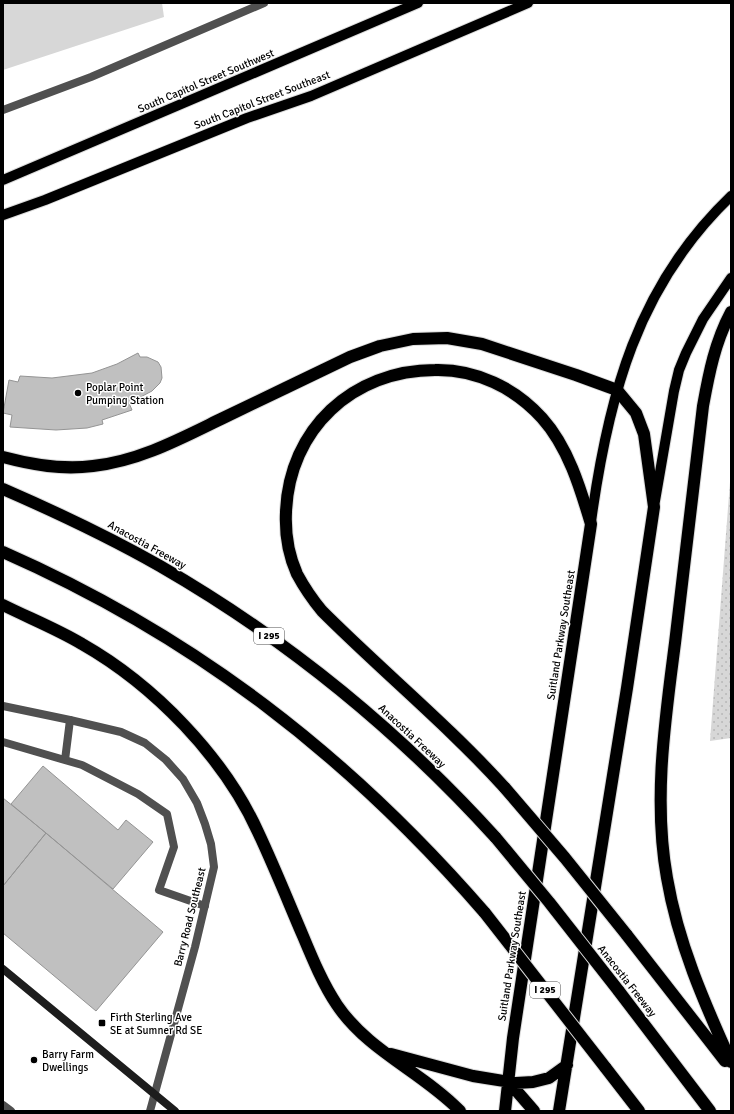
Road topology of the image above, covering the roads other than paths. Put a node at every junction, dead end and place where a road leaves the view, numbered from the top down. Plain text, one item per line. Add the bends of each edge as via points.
1 (264, 3) edge
2 (418, 3) edge
3 (528, 3) edge
4 (3, 110) edge
5 (3, 180) edge
6 (731, 196) edge
7 (3, 215) edge
8 (731, 278) edge
9 (731, 312) edge
10 (617, 390) junction
11 (3, 457) edge
12 (3, 489) edge
13 (654, 507) junction
14 (591, 524) junction
15 (3, 552) edge
16 (3, 605) edge
17 (3, 706) edge
18 (70, 720) junction
19 (3, 742) edge
20 (65, 760) junction
21 (205, 906) junction
22 (3, 969) edge
23 (383, 1051) junction
24 (731, 1062) edge
25 (567, 1065) junction
26 (731, 1068) edge
27 (508, 1081) junction
28 (156, 1095) junction
29 (3, 1105) edge
30 (11, 1111) edge
31 (150, 1111) edge
32 (175, 1111) edge
33 (460, 1111) edge
34 (505, 1111) edge
35 (534, 1111) edge
36 (559, 1111) edge
37 (639, 1111) edge
38 (710, 1111) edge

1 - 4 street via 91,77
2 - 5 main road, South Capitol Street Southwest
3 - 7 main road, South Capitol Street Southeast via 311,96 246,118
6 - 10 main road, Suitland Parkway Southeast via 691,240 661,285 638,331
8 - 13 main road via 703,319 680,370
9 - 24 highway via 712,358 703,406 663,737 661,795 663,850 673,907 699,989
10 - 11 highway via 482,344 447,338 413,339 380,346 350,357 176,440 125,461 65,467 31,464
10 - 13 highway via 640,421
10 - 14 main road, Suitland Parkway Southeast via 602,454
12 - 38 highway, Anacostia Freeway / I 295, bridge via 64,516 190,584 314,669 392,734 496,838 618,990
13 - 25 highway
14 - 26 highway, bridge via 575,474 543,419 508,390 478,376 444,370 394,374 365,386 338,404 315,427 304,444 294,466 287,498 288,546 297,573 311,598 505,788 565,858
14 - 27 highway, Suitland Parkway Southeast
15 - 37 highway, I 295, bridge via 128,614 194,655 252,694 361,784 417,838 485,913
16 - 23 highway via 83,644 129,675 166,707 203,747 231,784 250,816 329,992 346,1018
17 - 18 street, Barry Road Southeast
18 - 20 street
18 - 21 street, Barry Road Southeast via 121,732 137,739 159,754 183,779 201,813 213,853 214,867
19 - 20 street
20 - 21 street via 82,765 138,794 167,814 174,847 159,890
21 - 28 street, Barry Road Southeast
22 - 28 main road
23 - 27 highway via 458,1072
23 - 33 highway
25 - 27 highway via 541,1081
25 - 36 highway
27 - 34 highway, Suitland Parkway Southeast
27 - 35 highway
28 - 31 street, Barry Road Southeast
28 - 32 main road
29 - 30 street

